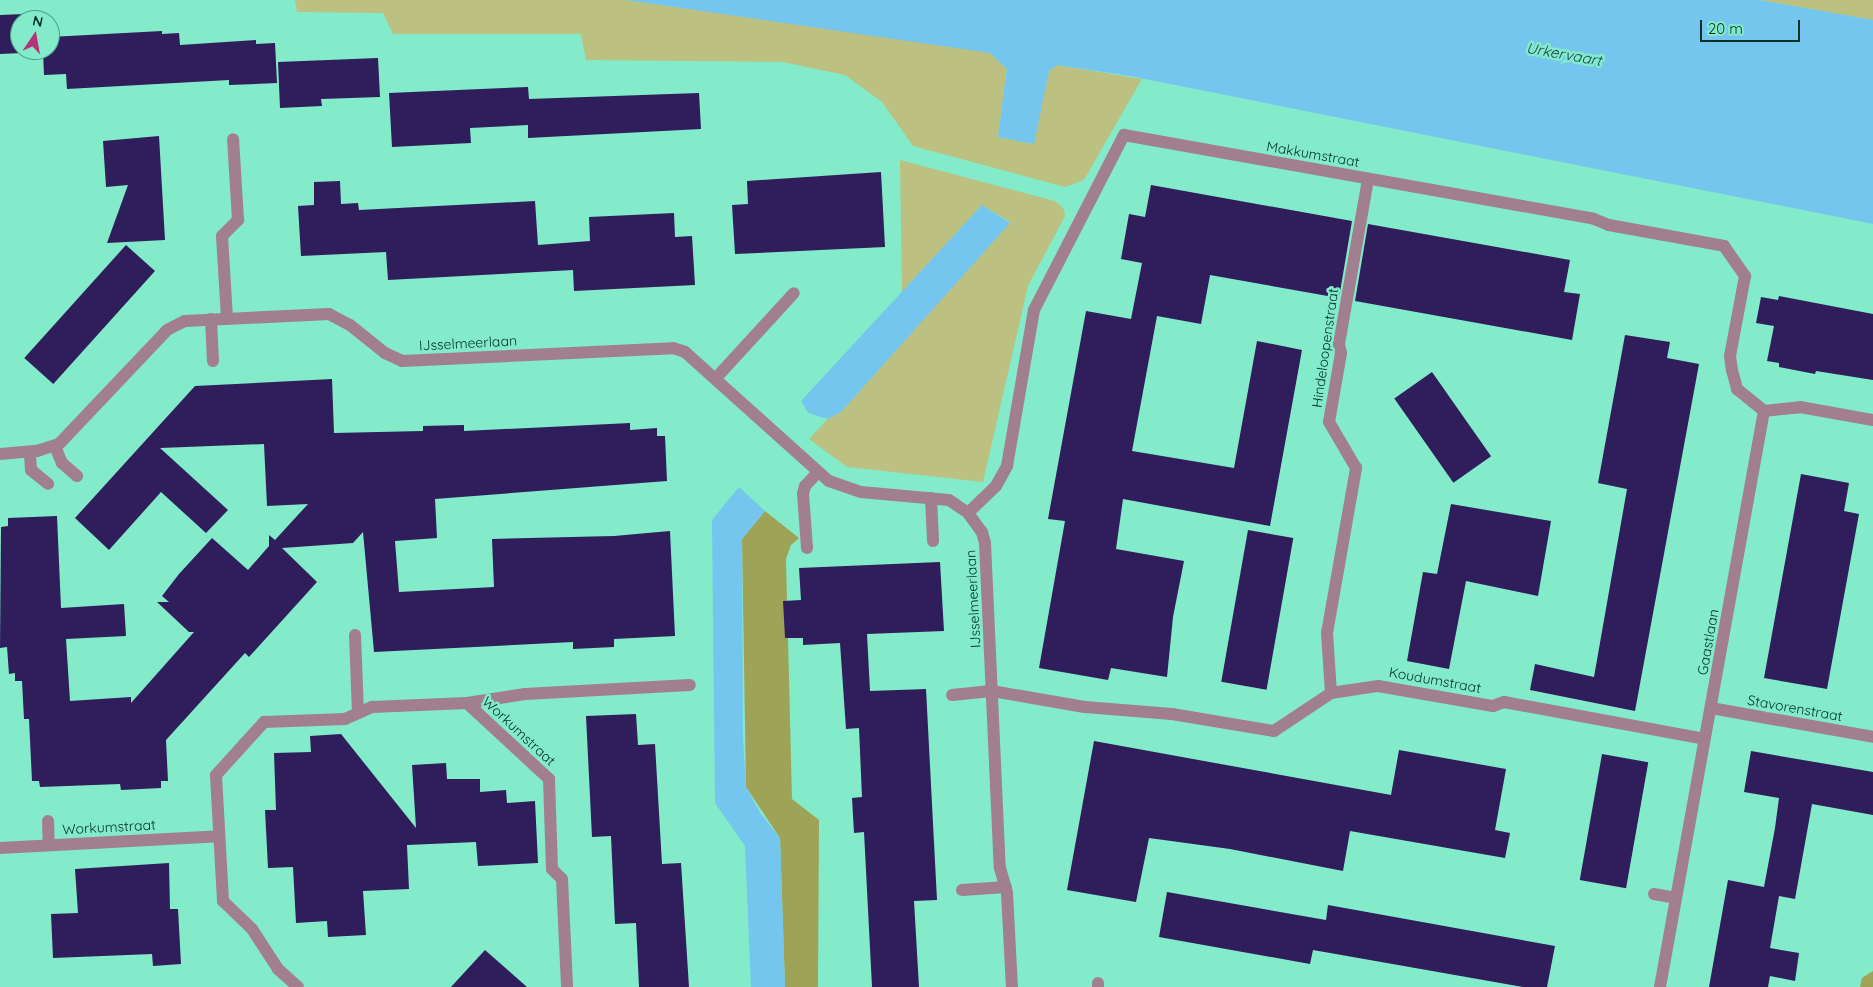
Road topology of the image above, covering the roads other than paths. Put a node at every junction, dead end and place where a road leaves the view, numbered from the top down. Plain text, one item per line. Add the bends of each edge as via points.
1 (233, 139) dead end
2 (1368, 179) junction
3 (794, 293) dead end
4 (227, 318) junction
5 (211, 319) junction
6 (213, 361) dead end
7 (716, 378) junction
8 (1764, 411) junction
9 (1873, 420) edge
10 (55, 446) junction
11 (30, 452) junction
12 (0, 454) edge
13 (818, 472) junction
14 (77, 476) dead end
15 (48, 484) dead end
16 (931, 498) junction
17 (968, 513) junction
18 (933, 541) dead end
19 (807, 548) dead end
20 (355, 635) dead end
21 (690, 685) dead end
22 (992, 691) junction
23 (1331, 693) junction
24 (952, 695) dead end
25 (467, 703) junction
26 (1711, 708) junction
27 (358, 714) junction
28 (1873, 737) edge
29 (1705, 739) junction
30 (48, 821) dead end
31 (220, 836) junction
32 (49, 845) junction
33 (0, 848) edge
34 (1006, 887) junction
35 (962, 890) dead end
36 (1654, 894) dead end
37 (1676, 898) junction
38 (298, 987) edge
39 (566, 987) edge
40 (1012, 987) edge
41 (1660, 987) edge

1 - 4 street via 238,220 222,236
2 - 8 street, Makkumstraat via 1724,246 1745,276 1730,356 1737,390
2 - 17 street, Makkumstraat via 1124,135 1034,310 1004,472 988,495
2 - 23 street, Hindeloopenstraat via 1329,422 1356,468 1327,633
3 - 7 street
4 - 5 street, IJsselmeerlaan
4 - 7 street, IJsselmeerlaan via 329,314 402,361 673,348 688,354
5 - 6 street
5 - 10 street, IJsselmeerlaan via 185,321 167,330 79,427
7 - 13 street, IJsselmeerlaan
8 - 9 street via 1800,407
8 - 26 street, Gaastlaan
10 - 11 street, IJsselmeerlaan
10 - 14 street via 62,463
11 - 12 street, IJsselmeerlaan
11 - 15 street via 31,470
13 - 16 street, IJsselmeerlaan via 849,490
13 - 19 street via 805,486 803,494
16 - 17 street, IJsselmeerlaan via 950,500
16 - 18 street
17 - 22 street, IJsselmeerlaan via 978,524 985,543
20 - 27 street
21 - 25 street, Workumstraat via 525,694
22 - 23 street, Koudumstraat via 1085,707 1172,714 1274,732
22 - 24 street, Koudumstraat
22 - 34 street, IJsselmeerlaan via 1000,868
23 - 29 street, Koudumstraat via 1378,686 1493,706 1504,702
25 - 27 street, Workumstraat via 372,708
25 - 39 street, Workumstraat via 549,779 552,868 562,879
26 - 28 street, Stavorenstraat
26 - 29 street, Gaastlaan
27 - 31 street, Workumstraat via 345,718 264,722 216,776
29 - 37 street, Gaastlaan
30 - 32 street
31 - 32 street, Workumstraat
31 - 38 street, Workumstraat via 223,901 252,929 278,969
32 - 33 street, Workumstraat
34 - 35 street
34 - 40 street, IJsselmeerlaan
36 - 37 street
37 - 41 street, Gaastlaan

